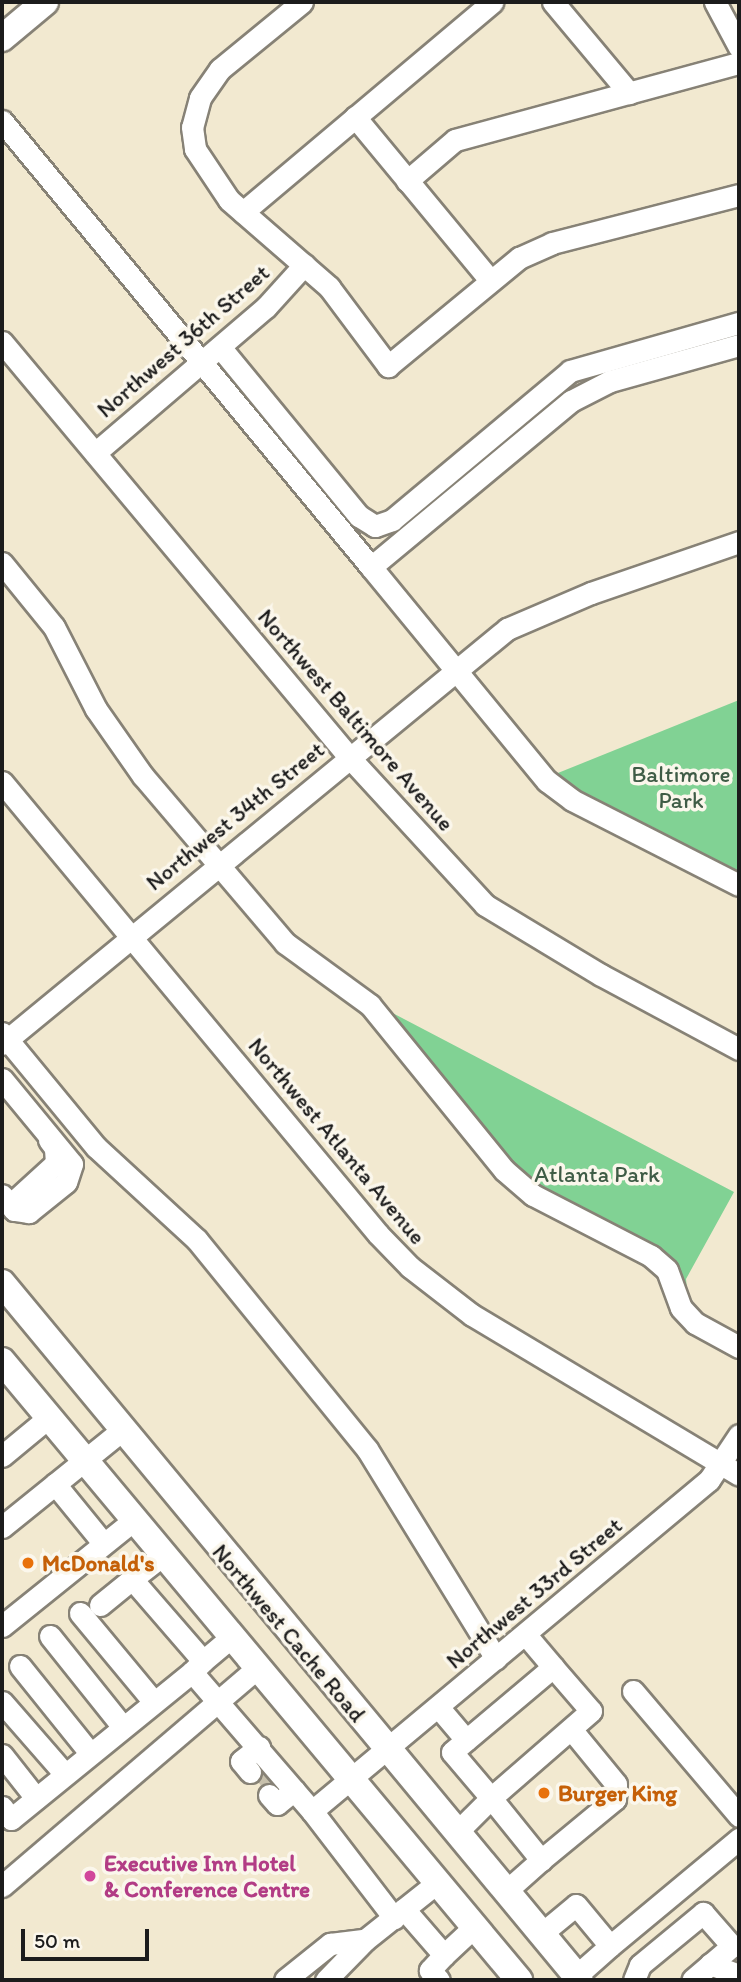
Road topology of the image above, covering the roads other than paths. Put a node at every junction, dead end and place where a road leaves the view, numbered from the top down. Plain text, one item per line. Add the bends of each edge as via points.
1 (45, 2) edge
2 (302, 2) edge
3 (492, 2) edge
4 (553, 2) edge
5 (715, 2) edge
6 (2, 38) edge
7 (739, 47) edge
8 (739, 63) edge
9 (629, 93) junction
10 (355, 117) junction
11 (2, 121) edge
12 (407, 181) junction
13 (739, 195) edge
14 (243, 212) junction
15 (304, 265) junction
16 (489, 279) junction
17 (739, 323) edge
18 (2, 342) edge
19 (739, 345) edge
20 (220, 347) junction
21 (202, 363) junction
22 (94, 453) junction
23 (739, 542) edge
24 (2, 563) edge
25 (371, 567) junction
26 (453, 669) junction
27 (349, 757) junction
28 (2, 782) edge
29 (216, 866) junction
30 (739, 886) edge
31 (131, 937) junction
32 (3, 1039) edge
33 (739, 1049) edge
34 (10, 1094) edge
35 (6, 1200) edge
36 (2, 1283) edge
37 (739, 1347) edge
38 (3, 1369) edge
39 (48, 1418) junction
40 (122, 1430) junction
41 (739, 1435) edge
42 (5, 1447) edge
43 (84, 1460) junction
44 (730, 1470) edge
45 (55, 1484) junction
46 (134, 1520) junction
47 (2, 1527) edge
48 (104, 1544) junction
49 (163, 1555) junction
50 (79, 1565) junction
51 (132, 1580) junction
52 (100, 1605) dead end
53 (80, 1613) dead end
54 (2, 1616) edge
55 (2, 1626) edge
56 (526, 1634) junction
57 (50, 1636) dead end
58 (232, 1637) junction
59 (496, 1659) junction
60 (20, 1667) dead end
61 (197, 1667) junction
62 (258, 1667) junction
63 (552, 1667) junction
64 (633, 1691) dead end
65 (219, 1700) junction
66 (2, 1702) edge
67 (155, 1702) junction
68 (439, 1708) junction
69 (123, 1727) junction
70 (571, 1729) junction
71 (466, 1740) junction
72 (387, 1752) junction
73 (90, 1753) junction
74 (2, 1755) edge
75 (64, 1773) junction
76 (351, 1780) junction
77 (36, 1798) junction
78 (491, 1798) junction
79 (2, 1807) edge
80 (312, 1811) junction
81 (739, 1816) edge
82 (457, 1832) junction
83 (739, 1839) edge
84 (541, 1860) junction
85 (438, 1882) junction
86 (2, 1886) edge
87 (505, 1892) junction
88 (399, 1914) junction
89 (474, 1927) junction
90 (541, 1934) junction
91 (365, 1940) junction
92 (610, 1946) junction
93 (443, 1955) junction
94 (710, 1964) junction
95 (739, 1975) edge
96 (578, 1978) edge
97 (285, 1980) edge
98 (326, 1980) edge
99 (439, 1980) edge
100 (519, 1980) edge
101 (634, 1980) edge
102 (692, 1980) edge

1 - 6 main road
2 - 14 street via 220,69 200,98 192,127 195,149 205,169
3 - 10 street
4 - 9 street
5 - 7 street
8 - 9 street
9 - 12 street via 455,140
10 - 12 street
10 - 14 street
11 - 21 street
12 - 16 street
13 - 16 street via 552,243
14 - 15 street
15 - 16 street via 329,287 388,366
15 - 20 street, Northwest 36th Street via 266,307
17 - 20 street via 570,371 392,520 375,526 359,516
18 - 22 street, Northwest Baltimore Avenue
19 - 25 street via 610,381 571,401
20 - 21 street, Northwest 36th Street
21 - 22 street, Northwest 36th Street
21 - 25 street
22 - 27 street, Northwest Baltimore Avenue
23 - 26 street, Northwest 34th Street via 530,617
24 - 29 street via 54,627 104,720
25 - 26 street
26 - 27 street, Northwest 34th Street
26 - 30 street via 547,781 572,800
27 - 29 street, Northwest 34th Street
27 - 33 street, Northwest Baltimore Avenue via 485,905 601,975
28 - 31 street, Northwest Atlanta Avenue
29 - 31 street, Northwest 34th Street
29 - 37 street via 285,943 370,1005 504,1170 533,1195 651,1256 667,1270 688,1315
31 - 32 street, Northwest 34th Street
31 - 44 street, Northwest Atlanta Avenue via 378,1234 411,1267 472,1315
32 - 59 street via 96,1147 197,1240 367,1449
34 - 35 street via 66,1152 72,1174 29,1212 19,1213
36 - 40 main road, Northwest Cache Road
38 - 39 main road, Northwest Cache Road
39 - 42 street
39 - 43 main road, Northwest Cache Road
40 - 43 street
40 - 72 main road, Northwest Cache Road
41 - 44 street, Northwest 33rd Street
43 - 45 street
43 - 46 main road, Northwest Cache Road
44 - 56 street, Northwest 33rd Street
45 - 47 street
45 - 48 street
46 - 48 street
46 - 49 main road, Northwest Cache Road
48 - 50 street
49 - 51 street
49 - 58 main road, Northwest Cache Road
50 - 54 street via 58,1569
50 - 55 street
51 - 52 street
51 - 61 street
53 - 67 street
56 - 59 street, Northwest 33rd Street
56 - 63 street
57 - 69 street
58 - 61 street
58 - 62 main road, Northwest Cache Road
59 - 68 street, Northwest 33rd Street
60 - 73 street
61 - 65 street
61 - 67 street
62 - 65 street
62 - 76 main road, Northwest Cache Road
63 - 70 street via 591,1711
63 - 71 street
64 - 81 street
65 - 80 street via 254,1760 281,1793
65 - 86 street
66 - 75 street
67 - 69 street
68 - 71 street
68 - 72 street, Northwest 33rd Street
69 - 73 street
70 - 78 street
70 - 84 street via 616,1784 615,1799
71 - 78 street via 452,1752
72 - 76 street, Northwest 33rd Street
72 - 82 main road, Northwest Cache Road
73 - 75 street
74 - 77 street
75 - 77 street
76 - 80 street, Northwest 33rd Street
76 - 85 main road, Northwest Cache Road
77 - 79 street via 11,1819
78 - 82 street
78 - 84 street
80 - 88 street
82 - 87 main road, Northwest Cache Road
83 - 92 street
84 - 87 street
85 - 88 street
85 - 89 main road, Northwest Cache Road
87 - 90 main road, Northwest Cache Road
88 - 91 street
88 - 93 street
89 - 93 street
89 - 100 main road, Northwest Cache Road
90 - 92 street via 576,1905
90 - 96 main road, Northwest Cache Road
91 - 97 street via 330,1944
91 - 98 street
92 - 96 street
93 - 99 street via 430,1970
94 - 95 street
94 - 101 street via 732,1946 703,1913 640,1965
94 - 102 street

